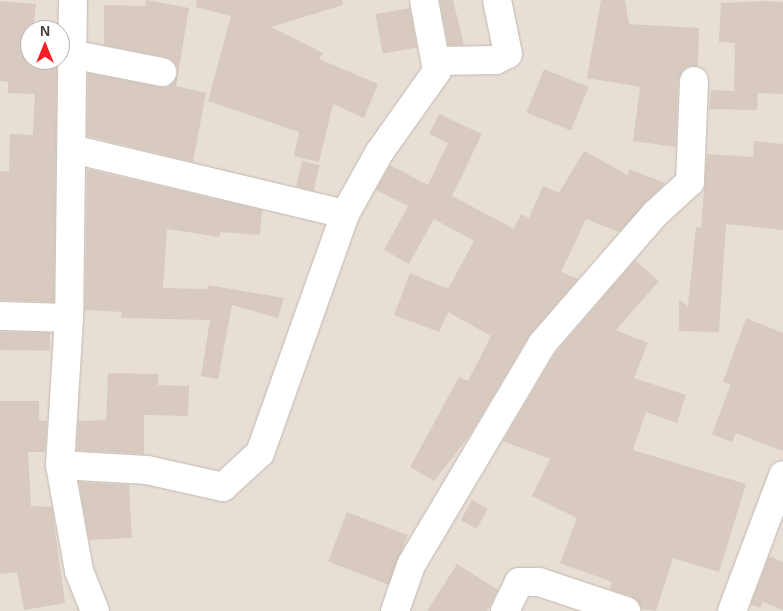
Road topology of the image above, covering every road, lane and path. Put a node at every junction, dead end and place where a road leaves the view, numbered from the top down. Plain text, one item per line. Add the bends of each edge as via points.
1 (73, 0) edge
2 (424, 0) edge
3 (497, 0) edge
4 (70, 54) junction
5 (438, 61) junction
6 (162, 72) dead end
7 (694, 81) dead end
8 (72, 149) junction
9 (345, 214) junction
10 (0, 316) edge
11 (69, 318) junction
12 (60, 465) junction
13 (783, 475) edge
14 (95, 611) edge
15 (395, 611) edge
16 (505, 611) edge
17 (626, 611) edge
18 (732, 611) edge

1 - 4 street
2 - 5 street
3 - 5 street via 508,54 496,60
4 - 6 street
4 - 8 street
5 - 9 street via 437,71 379,153
7 - 15 street via 690,182 656,213 542,344 411,565
8 - 9 street
8 - 11 street
9 - 12 street via 260,453 223,487 147,470
10 - 11 street
11 - 12 street
12 - 14 street via 79,571
13 - 18 street
16 - 17 street via 519,582 539,582

